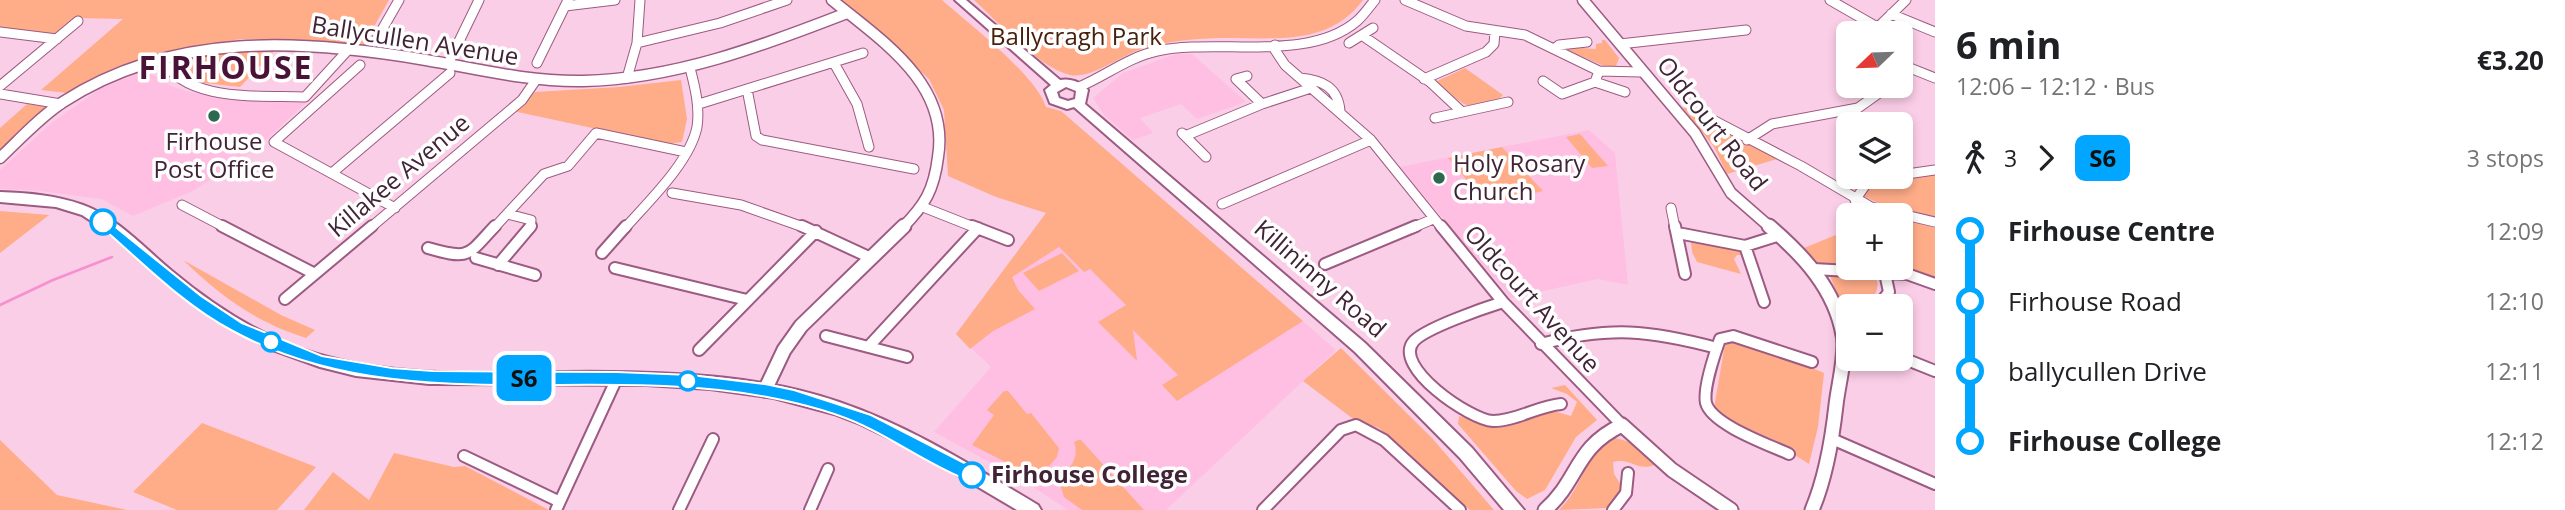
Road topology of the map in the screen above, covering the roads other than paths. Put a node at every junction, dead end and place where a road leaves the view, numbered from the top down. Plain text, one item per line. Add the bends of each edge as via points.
1 (399, 0) edge
2 (479, 0) edge
3 (615, 0) edge
4 (640, 0) edge
5 (787, 0) edge
6 (832, 0) edge
7 (960, 0) edge
8 (1375, 0) edge
9 (1405, 0) edge
10 (1583, 0) edge
11 (1830, 0) edge
12 (1906, 0) edge
13 (567, 3) edge
14 (847, 13) junction
15 (1891, 14) junction
16 (78, 21) dead end
17 (1862, 21) edge
18 (1884, 21) edge
19 (1373, 28) dead end
20 (1746, 30) dead end
21 (1495, 31) junction
22 (0, 32) edge
23 (1935, 32) edge
24 (1363, 36) junction
25 (57, 38) junction
26 (375, 42) dead end
27 (1587, 42) dead end
28 (637, 43) junction
29 (1349, 43) dead end
30 (1620, 44) junction
31 (1275, 45) junction
32 (1554, 49) junction
33 (348, 50) junction
34 (863, 53) dead end
35 (161, 58) junction
36 (537, 63) dead end
37 (834, 63) junction
38 (360, 65) dead end
39 (690, 68) junction
40 (449, 69) junction
41 (1913, 69) edge
42 (1599, 71) junction
43 (1641, 72) junction
44 (1247, 76) dead end
45 (626, 78) junction
46 (1300, 78) junction
47 (1935, 78) edge
48 (1424, 79) junction
49 (536, 80) junction
50 (1543, 81) dead end
51 (1595, 82) junction
52 (1058, 85) junction
53 (0, 86) edge
54 (1079, 87) junction
55 (1311, 88) junction
56 (747, 89) junction
57 (1625, 92) dead end
58 (0, 94) edge
59 (1876, 98) edge
60 (1508, 102) dead end
61 (1077, 103) junction
62 (61, 104) junction
63 (699, 104) junction
64 (1262, 104) junction
65 (1460, 110) junction
66 (1340, 111) junction
67 (1435, 118) dead end
68 (1715, 121) dead end
69 (1371, 140) junction
70 (1747, 141) junction
71 (869, 147) dead end
72 (686, 152) junction
73 (1206, 157) dead end
74 (0, 158) edge
75 (915, 169) dead end
76 (1935, 170) edge
77 (332, 173) junction
78 (1913, 173) edge
79 (1859, 189) edge
80 (672, 193) dead end
81 (0, 197) edge
82 (1856, 200) junction
83 (1222, 204) dead end
84 (183, 205) dead end
85 (923, 207) junction
86 (395, 208) junction
87 (1671, 208) dead end
88 (508, 214) junction
89 (1433, 219) junction
90 (1935, 222) edge
91 (978, 228) junction
92 (816, 231) junction
93 (1678, 233) junction
94 (1780, 235) junction
95 (1008, 240) dead end
96 (1745, 246) junction
97 (428, 248) dead end
98 (602, 253) dead end
99 (476, 258) dead end
100 (871, 258) junction
101 (1325, 264) dead end
102 (498, 265) junction
103 (615, 268) dead end
104 (1813, 269) junction
105 (1836, 270) edge
106 (315, 274) junction
107 (1685, 274) dead end
108 (535, 275) dead end
109 (1913, 276) edge
110 (1935, 284) edge
111 (285, 299) dead end
112 (747, 300) junction
113 (1503, 302) junction
114 (1764, 302) dead end
115 (1836, 312) edge
116 (826, 336) dead end
117 (1541, 344) junction
118 (870, 345) junction
119 (1717, 348) junction
120 (699, 350) dead end
121 (907, 356) dead end
122 (1812, 362) dead end
123 (1913, 362) edge
124 (1841, 371) edge
125 (1935, 371) edge
126 (617, 378) junction
127 (765, 390) junction
128 (1561, 404) dead end
129 (1622, 425) junction
130 (713, 439) dead end
131 (1832, 439) junction
132 (1789, 454) dead end
133 (464, 456) dead end
134 (828, 469) dead end
135 (1628, 473) dead end
136 (1935, 484) edge
137 (557, 505) edge
138 (679, 510) edge
139 (810, 510) edge
140 (1032, 510) edge
141 (1263, 510) edge
142 (1460, 510) edge
143 (1514, 510) edge
144 (1545, 510) edge
145 (1613, 510) edge
146 (1731, 510) edge
147 (1812, 510) edge

1 - 26 street
2 - 40 street
3 - 13 street
4 - 28 street
5 - 28 street via 720,23
6 - 14 street
7 - 52 main road, Killininny Road
8 - 31 street via 1362,17 1327,37
9 - 21 street via 1452,21
10 - 30 street, Oldcourt Road
11 - 17 street
12 - 15 street
13 - 36 street
14 - 39 street, Ballycullen Avenue
14 - 85 street via 931,94 940,143 936,176
15 - 18 street
15 - 23 street
16 - 25 street
19 - 24 street
20 - 30 street
21 - 32 street via 1525,35
21 - 48 street via 1494,44 1486,52
22 - 25 street
24 - 29 street
24 - 48 street
25 - 53 street
27 - 32 street
28 - 45 street
30 - 43 street, Oldcourt Road
31 - 46 street, Oldcourt Avenue via 1285,65
31 - 54 street via 1206,45 1156,52
32 - 42 street
33 - 35 street, Ballycullen Avenue via 242,42
33 - 35 street via 305,97 204,89 167,73
33 - 40 street, Ballycullen Avenue
34 - 37 street
35 - 62 street, Ballycullen Avenue via 126,69
37 - 56 street
37 - 71 street via 857,104
38 - 77 street via 274,142
39 - 45 street, Ballycullen Avenue
39 - 63 street
40 - 49 street, Ballycullen Avenue
40 - 77 street
41 - 47 street
42 - 43 street
42 - 51 street
43 - 94 street, Oldcourt Road via 1707,149 1731,193
44 - 64 street via 1236,79
45 - 49 street, Ballycullen Avenue
46 - 55 street, Oldcourt Avenue
46 - 66 street via 1332,87 1339,95
48 - 65 street via 1447,94
49 - 86 street, Killakee Avenue via 522,100
50 - 51 street via 1562,94
51 - 57 street
52 - 54 main road
52 - 61 main road, Killininny Road via 1051,90 1054,100
54 - 61 main road via 1084,94
55 - 64 street
55 - 66 street, Oldcourt Avenue
56 - 63 street
56 - 75 street via 756,136 762,140
58 - 62 street
59 - 70 street via 1856,109 1789,118
60 - 65 street
61 - 143 main road, Killininny Road via 1361,345 1456,440
62 - 74 street, Ballycullen Avenue
63 - 72 street via 694,137
64 - 73 street via 1183,134
65 - 67 street
66 - 69 street, Oldcourt Avenue
68 - 70 street
69 - 83 street
69 - 89 street, Oldcourt Avenue
70 - 82 street via 1801,166
72 - 88 street via 596,133 568,167 544,174
72 - 98 street
76 - 78 street
77 - 86 street
79 - 82 street
80 - 92 street via 741,204
81 - 126 main road via 42,200 86,211 196,300 237,327 321,362 433,377
82 - 90 street
84 - 106 street
85 - 91 street
85 - 100 street
86 - 106 street, Killakee Avenue
87 - 93 street
88 - 97 street via 469,254 456,256
88 - 102 street via 531,220 532,225
89 - 101 street
89 - 113 street, Oldcourt Avenue
91 - 95 street
91 - 118 street
92 - 100 street
92 - 112 street
93 - 96 street
93 - 107 street
94 - 96 street
94 - 104 street, Oldcourt Road
96 - 114 street
99 - 102 street
100 - 127 street via 801,326
102 - 108 street
103 - 112 street
104 - 105 street
104 - 115 street, Oldcourt Road
106 - 111 street, Killakee Avenue
109 - 110 street
112 - 120 street
113 - 117 street, Oldcourt Avenue
113 - 128 street via 1471,312 1415,341 1409,358 1454,405 1482,420 1496,421
116 - 118 street
117 - 119 street via 1610,329 1633,329
117 - 129 street, Oldcourt Avenue
118 - 121 street
119 - 122 street via 1720,338 1733,336
119 - 132 street via 1705,399 1710,411 1730,426
123 - 125 street
124 - 131 street, Oldcourt Road
126 - 127 main road
126 - 137 street
127 - 140 main road via 866,419
129 - 144 street via 1592,443 1578,459 1558,500
129 - 146 street via 1672,470
130 - 138 street
131 - 136 street
131 - 147 street, Oldcourt Road
133 - 137 street
134 - 139 street
135 - 145 street via 1624,499
141 - 142 street via 1341,429 1356,425 1384,440

